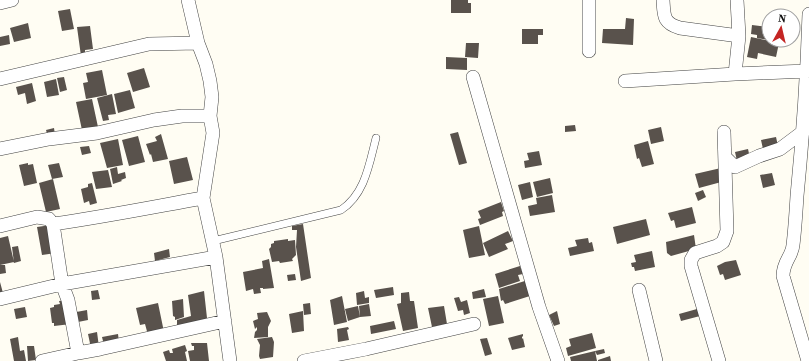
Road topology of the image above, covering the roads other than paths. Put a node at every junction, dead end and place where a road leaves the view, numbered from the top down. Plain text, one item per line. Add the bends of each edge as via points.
1 (12, 0) edge
2 (188, 0) edge
3 (589, 0) edge
4 (663, 0) edge
5 (736, 0) edge
6 (0, 3) edge
7 (809, 14) edge
8 (739, 36) junction
9 (198, 44) junction
10 (589, 51) dead end
11 (808, 71) junction
12 (735, 74) junction
13 (473, 77) dead end
14 (0, 79) edge
15 (625, 81) dead end
16 (210, 116) junction
17 (804, 131) junction
18 (724, 132) dead end
19 (376, 138) dead end
20 (0, 149) edge
21 (725, 157) junction
22 (203, 198) junction
23 (53, 224) junction
24 (0, 226) edge
25 (213, 241) junction
26 (216, 257) junction
27 (62, 284) junction
28 (639, 290) dead end
29 (0, 299) edge
30 (225, 321) junction
31 (474, 324) dead end
32 (78, 353) junction
33 (42, 361) edge
34 (230, 361) edge
35 (304, 361) edge
36 (558, 361) edge
37 (656, 361) edge
38 (719, 361) edge
39 (808, 361) edge

1 - 6 street
2 - 9 street
3 - 10 street
4 - 8 street via 664,14 672,26
5 - 8 street
7 - 11 street
8 - 12 street
9 - 14 street via 149,44
9 - 16 street via 210,81
11 - 12 street
11 - 17 street
12 - 15 street
13 - 36 street via 541,313
16 - 20 street via 154,120 97,133
16 - 22 street via 213,133
17 - 21 street via 780,149 735,167
17 - 39 street via 793,246 784,265 783,276
18 - 21 street
19 - 25 lane via 359,192 350,204 341,210
21 - 38 street via 727,230 723,242 695,253 691,260
22 - 23 street
22 - 25 street
23 - 24 street via 49,219 37,217
23 - 27 street
25 - 26 street
26 - 27 street
26 - 30 street
27 - 29 street
27 - 32 street via 68,300
28 - 37 street
30 - 32 street
30 - 34 street
31 - 35 street
32 - 33 street

